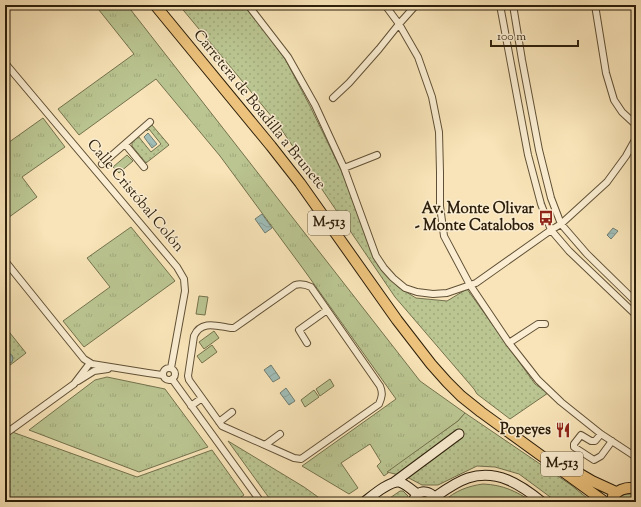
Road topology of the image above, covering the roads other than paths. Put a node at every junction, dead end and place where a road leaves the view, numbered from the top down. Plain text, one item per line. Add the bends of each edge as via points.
1 (155, 5) edge
2 (248, 5) edge
3 (385, 5) edge
4 (416, 5) edge
5 (500, 5) edge
6 (513, 5) edge
7 (595, 5) edge
8 (399, 24) junction
9 (5, 63) edge
10 (333, 98) dead end
11 (150, 122) dead end
12 (636, 124) edge
13 (636, 138) edge
14 (125, 144) junction
15 (377, 155) dead end
16 (102, 164) dead end
17 (144, 167) dead end
18 (344, 168) junction
19 (561, 224) junction
20 (551, 230) junction
21 (5, 261) edge
22 (470, 285) junction
23 (636, 302) edge
24 (327, 310) junction
25 (636, 315) edge
26 (545, 324) dead end
27 (307, 343) dead end
28 (509, 343) junction
29 (78, 352) junction
30 (91, 363) junction
31 (113, 368) junction
32 (171, 368) junction
33 (80, 375) junction
34 (87, 375) junction
35 (162, 375) junction
36 (172, 379) junction
37 (74, 384) junction
38 (202, 398) junction
39 (191, 406) junction
40 (232, 412) dead end
41 (219, 422) junction
42 (509, 433) junction
43 (5, 434) edge
44 (280, 434) dead end
45 (459, 434) dead end
46 (601, 434) junction
47 (612, 441) junction
48 (265, 445) junction
49 (636, 457) edge
50 (393, 483) junction
51 (636, 488) edge
52 (616, 492) junction
53 (415, 498) edge
54 (436, 500) edge
55 (261, 502) edge
56 (364, 502) edge
57 (542, 502) edge
58 (605, 502) edge
59 (609, 502) edge

1 - 42 main road, Carretera de Boadilla a Brunete / M-513 via 272,146 431,364 461,396
2 - 18 street via 288,57 315,105
3 - 8 street
4 - 8 street
5 - 20 street via 530,161
6 - 19 street via 539,150 551,198
7 - 12 street via 606,73 614,100 622,112
8 - 10 street via 350,83
8 - 22 street via 418,57 432,97 438,132 440,206 444,236
9 - 32 street, Calle Cristóbal Colón via 177,267 184,279 185,291
11 - 14 street
13 - 19 street via 607,182
14 - 16 street
14 - 17 street
15 - 18 street
18 - 22 street via 376,256 393,278 405,288 433,294 447,293
19 - 20 street
19 - 23 street via 587,254
20 - 22 street
20 - 25 street via 569,251
21 - 29 street
22 - 28 street
24 - 27 street via 299,330
24 - 38 street via 311,287 300,283 234,328 207,325 201,327 194,336 188,376
24 - 48 street via 380,386 382,398 379,404 300,459
26 - 28 street via 538,324
28 - 46 street via 538,380
29 - 30 street
29 - 33 street via 83,365
30 - 31 street
30 - 33 street
30 - 34 street
31 - 34 street
31 - 35 street
32 - 35 street via 165,368
32 - 36 street via 175,373
33 - 37 street
34 - 37 street
35 - 36 street via 166,380
36 - 39 street
37 - 43 street
38 - 39 street
38 - 41 street
39 - 55 street
40 - 41 street
41 - 48 street via 222,426
42 - 52 main road, Carretera de Boadilla a Brunete / M-513
42 - 58 main road, Carretera de Boadilla a Brunete / M-513
44 - 48 street
45 - 50 street
46 - 47 street
46 - 47 street via 595,441 581,435 574,447 594,460 601,456
47 - 49 street
50 - 53 street via 399,482 406,486
50 - 56 street
51 - 52 main road
52 - 59 main road
53 - 54 street via 429,492
54 - 57 street via 458,482 478,476 489,476 513,481

